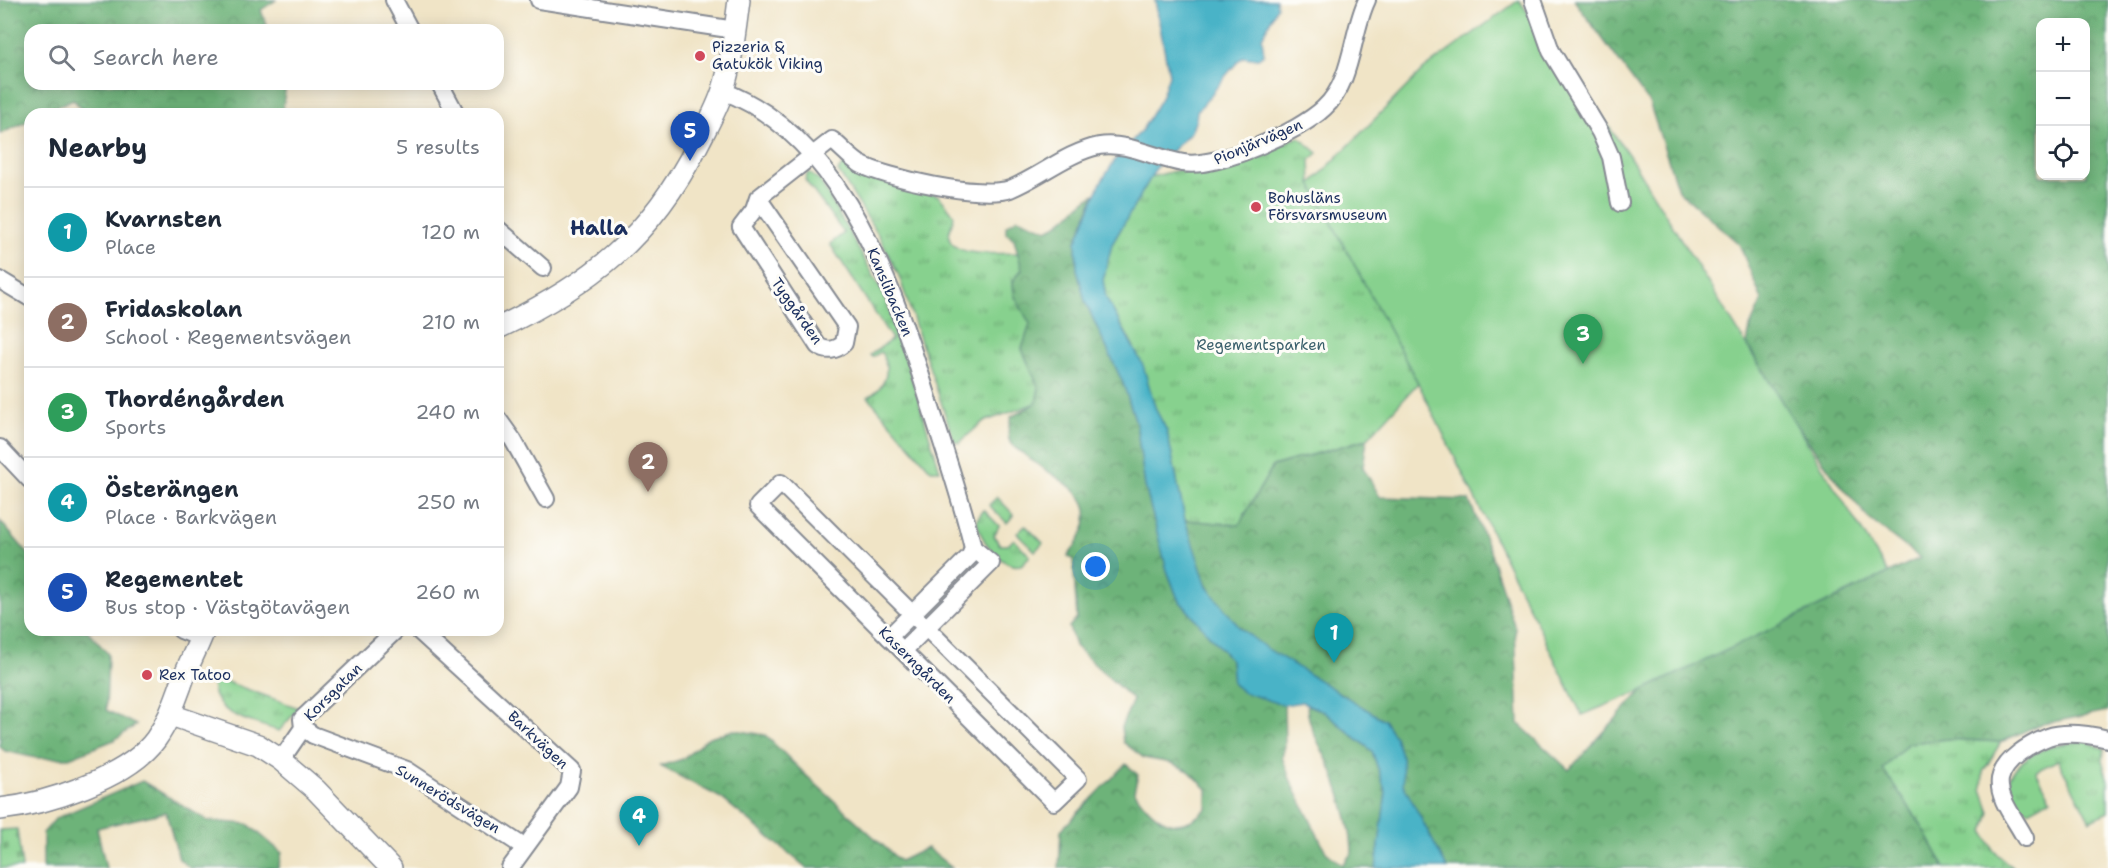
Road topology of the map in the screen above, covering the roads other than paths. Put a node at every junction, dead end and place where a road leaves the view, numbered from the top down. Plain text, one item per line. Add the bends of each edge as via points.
1 (394, 0) edge
2 (539, 0) edge
3 (740, 0) edge
4 (1367, 0) edge
5 (1533, 0) edge
6 (407, 24) edge
7 (735, 30) junction
8 (443, 90) edge
9 (723, 91) junction
10 (453, 108) edge
11 (813, 157) junction
12 (758, 198) junction
13 (1620, 203) dead end
14 (504, 234) edge
15 (543, 268) dead end
16 (0, 280) edge
17 (24, 294) edge
18 (504, 325) edge
19 (504, 427) edge
20 (0, 448) edge
21 (24, 474) edge
22 (546, 499) dead end
23 (973, 548) junction
24 (912, 614) junction
25 (926, 628) junction
26 (201, 636) edge
27 (390, 636) edge
28 (425, 636) edge
29 (889, 637) junction
30 (903, 651) junction
31 (171, 715) junction
32 (303, 728) junction
33 (2108, 739) edge
34 (281, 760) junction
35 (0, 809) edge
36 (2025, 838) dead end
37 (524, 847) junction
38 (391, 868) edge
39 (510, 868) edge

1 - 6 street
2 - 7 street
3 - 7 street
4 - 11 street, Pionjärvägen via 1348,61 1324,109 1306,123 1227,159 1183,163 1115,146 1100,146 993,193 938,186 860,164 832,140
5 - 13 street via 1561,68 1611,156
7 - 9 street
8 - 10 street
9 - 11 street, Kanslibacken via 763,112
9 - 18 street via 681,176 655,215 622,250 585,280
11 - 12 street, Tyggården
11 - 23 street, Kanslibacken via 853,215 891,287
12 - 12 street, Tyggården via 754,210 741,223 742,230 818,346 828,351 840,347 847,338 847,327
14 - 15 street
16 - 17 street
19 - 22 street
20 - 21 street
23 - 24 street via 970,556
23 - 25 street via 991,563
24 - 25 street, Kaserngården
24 - 29 street
24 - 29 street, Kaserngården via 782,483 758,506
25 - 30 street
25 - 30 street, Kaserngården via 1078,779 1054,802
26 - 31 street
27 - 32 street, Korsgatan via 302,719
28 - 37 street, Barkvägen via 572,771 568,787
29 - 30 street, Kaserngården
31 - 34 street via 258,745
31 - 35 street via 147,750 121,768 59,795
32 - 34 street, Korsgatan
32 - 37 street, Sunnerödsvägen via 407,771
33 - 36 street via 2090,735 2049,736 2013,757 2000,778 2003,800
34 - 38 street via 316,790
37 - 39 street, Barkvägen

